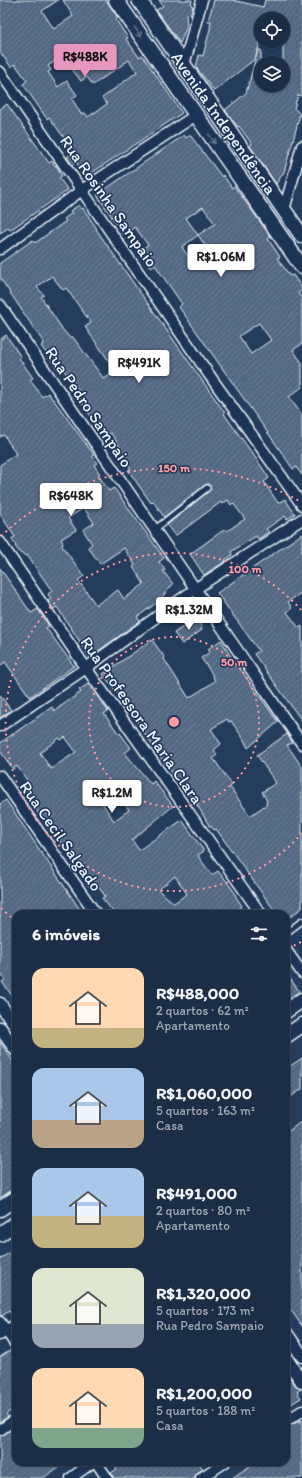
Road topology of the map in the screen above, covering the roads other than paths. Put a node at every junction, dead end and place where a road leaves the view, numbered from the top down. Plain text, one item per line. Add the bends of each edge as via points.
1 (116, 0) edge
2 (139, 0) edge
3 (202, 0) edge
4 (184, 65) junction
5 (0, 72) edge
6 (196, 115) junction
7 (302, 146) edge
8 (82, 190) junction
9 (284, 210) junction
10 (302, 236) edge
11 (0, 249) edge
12 (302, 267) edge
13 (0, 305) edge
14 (207, 488) dead end
15 (302, 505) edge
16 (302, 520) edge
17 (154, 530) junction
18 (0, 542) edge
19 (195, 589) junction
20 (86, 668) junction
21 (0, 726) edge
22 (302, 744) edge
23 (0, 776) edge
24 (93, 910) edge
25 (258, 910) edge
26 (302, 922) edge
27 (290, 930) edge
28 (290, 956) edge
29 (302, 973) edge
30 (302, 1000) edge
31 (1, 1008) edge
32 (290, 1008) edge
33 (12, 1021) edge
34 (302, 1025) edge
35 (0, 1028) edge
36 (290, 1033) edge
37 (12, 1044) edge
38 (12, 1201) edge
39 (0, 1209) edge
40 (12, 1225) edge
41 (0, 1234) edge
42 (0, 1322) edge
43 (12, 1327) edge
44 (3, 1333) edge
45 (290, 1339) edge
46 (12, 1341) edge
47 (302, 1356) edge
48 (290, 1364) edge
49 (302, 1382) edge
50 (302, 1410) edge
51 (290, 1418) edge
52 (12, 1421) edge
53 (0, 1430) edge
54 (88, 1466) edge
55 (99, 1466) edge
56 (219, 1466) edge
57 (71, 1478) edge
58 (107, 1478) edge
59 (201, 1478) edge

1 -> 6 main road, Avenida Independência
2 - 4 main road, Avenida Independência
3 - 4 street
4 - 9 main road, Avenida Independência
5 - 8 street, Rua Rosinha Sampaio
6 - 8 street
6 -> 12 main road, Avenida Independência
7 - 9 street
8 - 11 street
8 - 15 street, Rua Rosinha Sampaio
9 - 10 main road, Avenida Independência
13 - 17 street, Rua Pedro Sampaio
14 - 17 lane
16 - 19 street
17 - 19 street, Rua Pedro Sampaio
18 - 20 street, Rua Professora Maria Clara
19 - 20 street
19 - 22 street, Rua Pedro Sampaio
20 - 21 street
20 - 25 street, Rua Professora Maria Clara
23 - 24 street, Rua Cecil Salgado
26 - 27 lane
28 - 29 street
30 - 32 main road
31 - 33 street
34 - 36 main road
35 - 37 street
38 - 39 main road
40 - 41 main road
42 - 44 street
43 - 44 street
44 - 46 street
45 - 47 street
48 - 49 street
50 - 51 street
52 - 53 street
54 - 57 street
55 - 58 street
56 - 59 street

